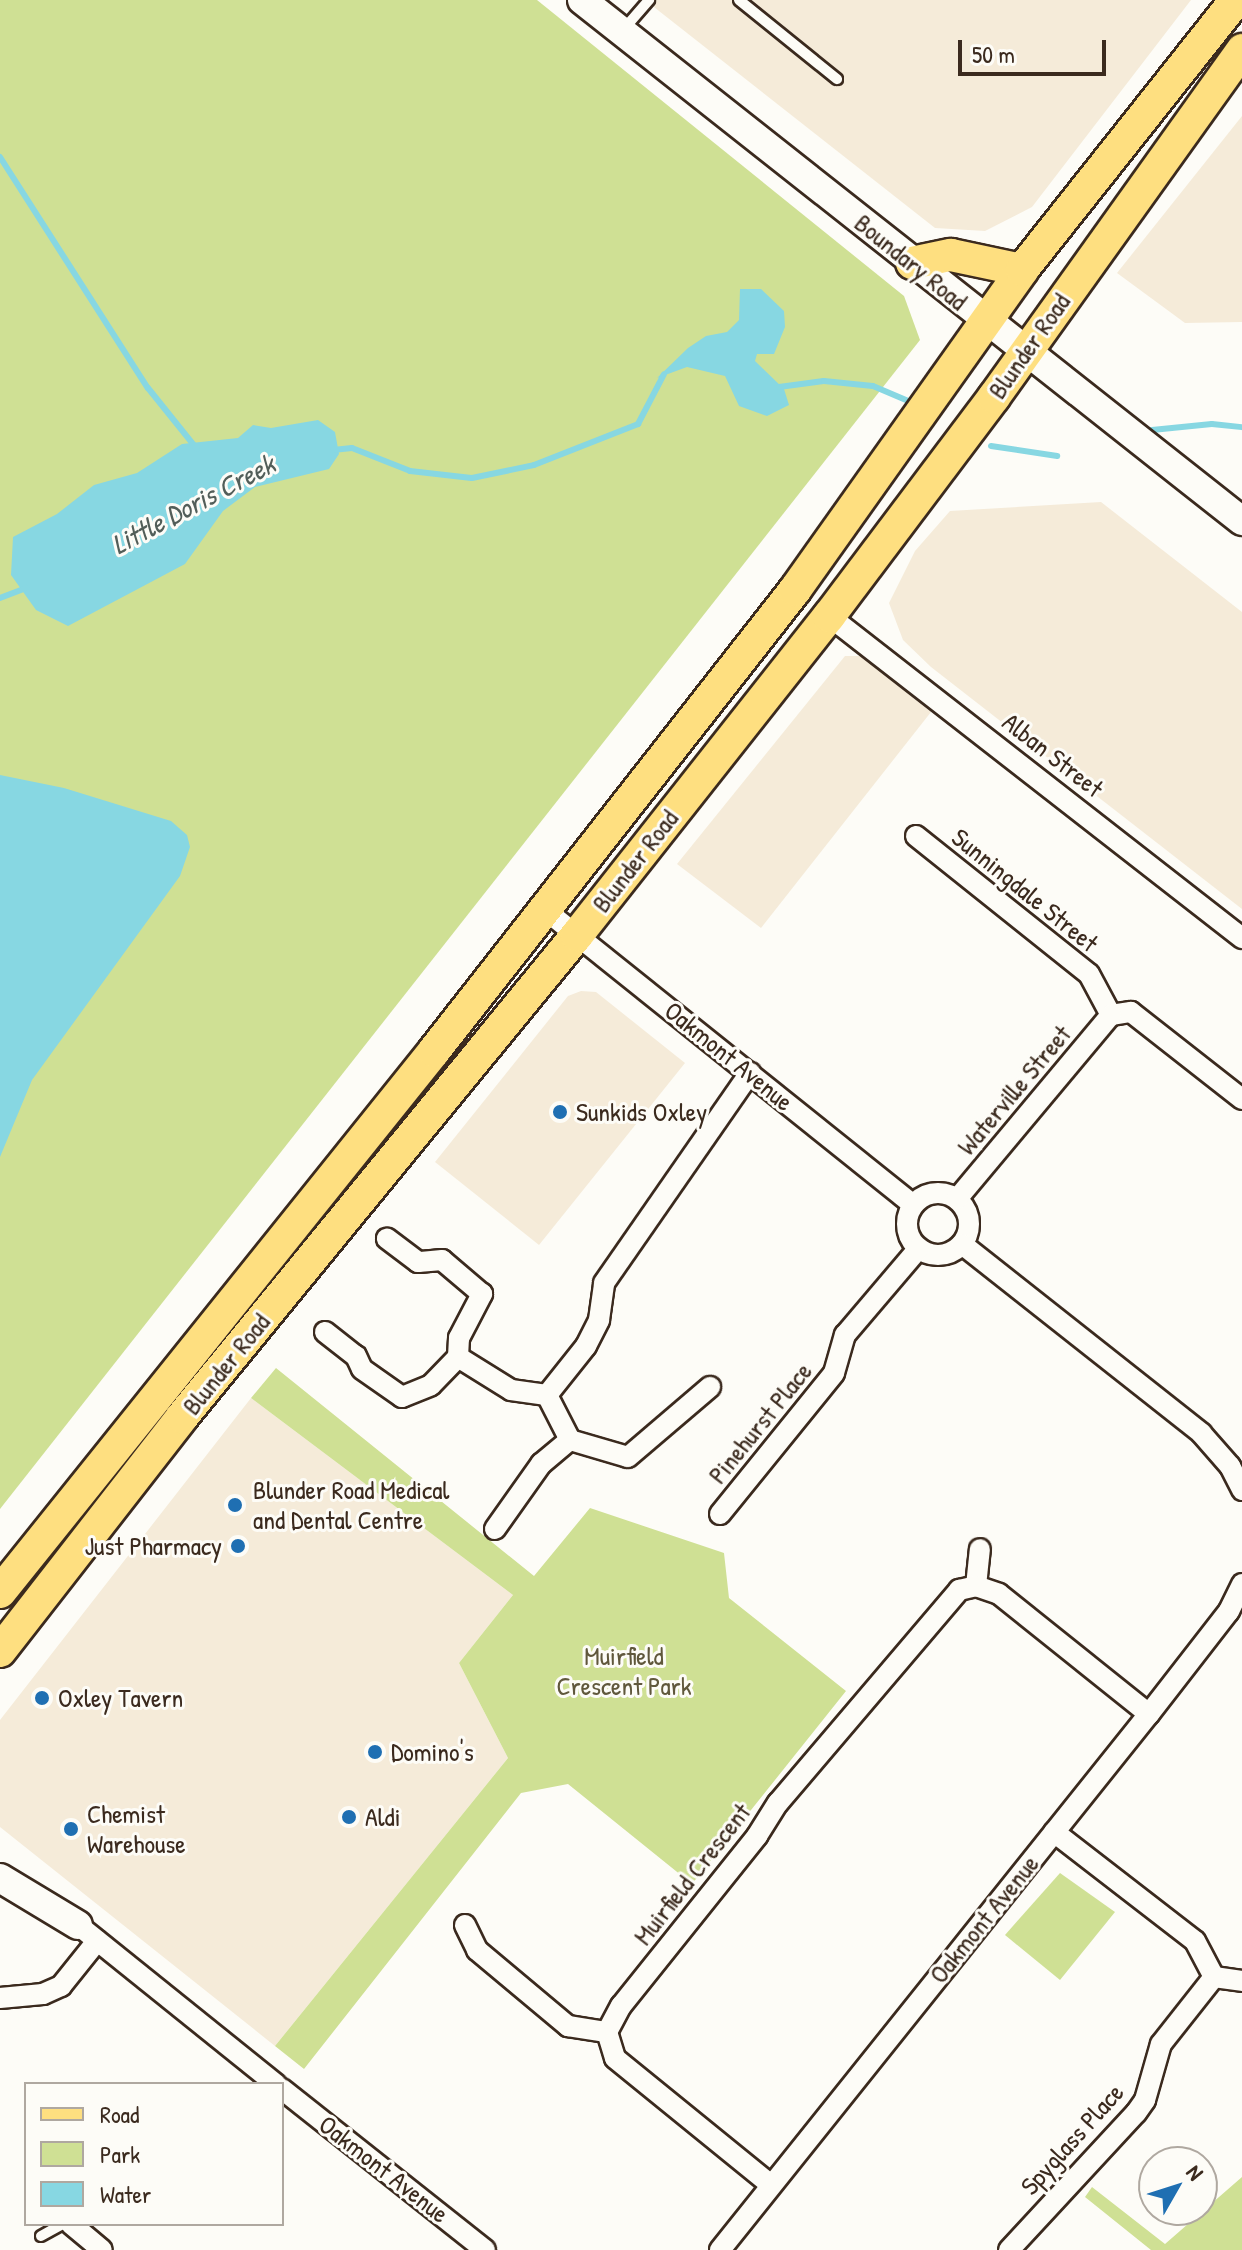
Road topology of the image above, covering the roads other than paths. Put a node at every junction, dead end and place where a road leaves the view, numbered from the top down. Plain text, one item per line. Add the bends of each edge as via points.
1 (582, 0) edge
2 (649, 0) edge
3 (739, 0) edge
4 (1234, 22) edge
5 (622, 32) junction
6 (837, 79) dead end
7 (912, 263) junction
8 (1022, 270) junction
9 (985, 321) junction
10 (1026, 352) junction
11 (1242, 521) edge
12 (829, 616) junction
13 (916, 836) dead end
14 (544, 909) junction
15 (577, 935) junction
16 (1242, 938) edge
17 (1111, 1015) junction
18 (750, 1073) junction
19 (1242, 1099) edge
20 (957, 1199) junction
21 (913, 1205) junction
22 (387, 1239) dead end
23 (962, 1244) junction
24 (919, 1248) junction
25 (325, 1332) dead end
26 (458, 1357) junction
27 (710, 1387) dead end
28 (547, 1395) junction
29 (570, 1440) junction
30 (1242, 1490) edge
31 (720, 1514) dead end
32 (495, 1529) dead end
33 (980, 1549) dead end
34 (1242, 1584) edge
35 (976, 1586) junction
36 (0, 1592) edge
37 (0, 1651) edge
38 (1149, 1714) junction
39 (1054, 1832) junction
40 (0, 1878) edge
41 (0, 1898) edge
42 (465, 1925) dead end
43 (88, 1933) junction
44 (1214, 1977) junction
45 (1242, 1981) edge
46 (0, 1998) edge
47 (607, 2032) junction
48 (274, 2082) edge
49 (284, 2091) edge
50 (771, 2185) junction
51 (59, 2226) edge
52 (73, 2226) edge
53 (41, 2236) dead end
54 (102, 2250) edge
55 (485, 2250) edge
56 (720, 2250) edge
57 (1009, 2250) edge

1 - 5 street, Boundary Road
2 - 5 lane
3 - 6 lane
4 - 8 main road, Blunder Road
4 - 10 main road, Blunder Road
5 - 7 street, Boundary Road
7 - 8 main road via 951,255
7 - 9 street, Boundary Road
8 - 9 main road, Blunder Road
9 - 10 street, Boundary Road
9 - 14 main road, Blunder Road via 795,590
10 - 11 street, Boundary Road
10 - 12 main road, Blunder Road
12 - 15 main road, Blunder Road
12 - 16 street, Alban Street
13 - 17 street, Sunningdale Street via 1089,974
14 - 15 street, Oakmont Avenue
14 - 36 main road, Blunder Road
15 - 18 street, Oakmont Avenue
15 - 37 main road, Blunder Road via 182,1417
17 - 19 street via 1131,1012
17 - 20 street, Waterville Street
18 - 21 street, Oakmont Avenue
18 - 28 street via 604,1283 599,1320 586,1346
20 - 21 street via 939,1192
20 - 23 street via 968,1215
21 - 24 street via 908,1232
22 - 26 street via 418,1262 442,1260 482,1294 459,1338
23 - 24 street via 937,1255
23 - 30 street via 1201,1433 1230,1466
24 - 31 street, Pinehurst Place via 845,1335 834,1373
25 - 26 street via 356,1356 362,1369 402,1397 431,1385
26 - 28 street via 511,1390
27 - 29 street via 628,1457
28 - 29 street
29 - 32 street via 541,1464
33 - 35 street
34 - 38 street, Oakmont Avenue via 1229,1611
35 - 38 street via 999,1594
35 - 47 street, Muirfield Crescent via 959,1590 941,1607 778,1803 621,2006
38 - 39 street, Oakmont Avenue
39 - 44 street via 1195,1941
39 - 50 street, Oakmont Avenue
40 - 43 street
41 - 43 street
42 - 47 street via 477,1950 568,2026
43 - 46 street via 61,1986 43,1994
43 - 48 street
44 - 45 street
44 - 57 street, Spyglass Place via 1161,2044 1145,2100 1136,2113
47 - 50 street via 615,2058
49 - 55 street, Oakmont Avenue
50 - 56 street, Oakmont Avenue
51 - 53 lane
52 - 54 street

